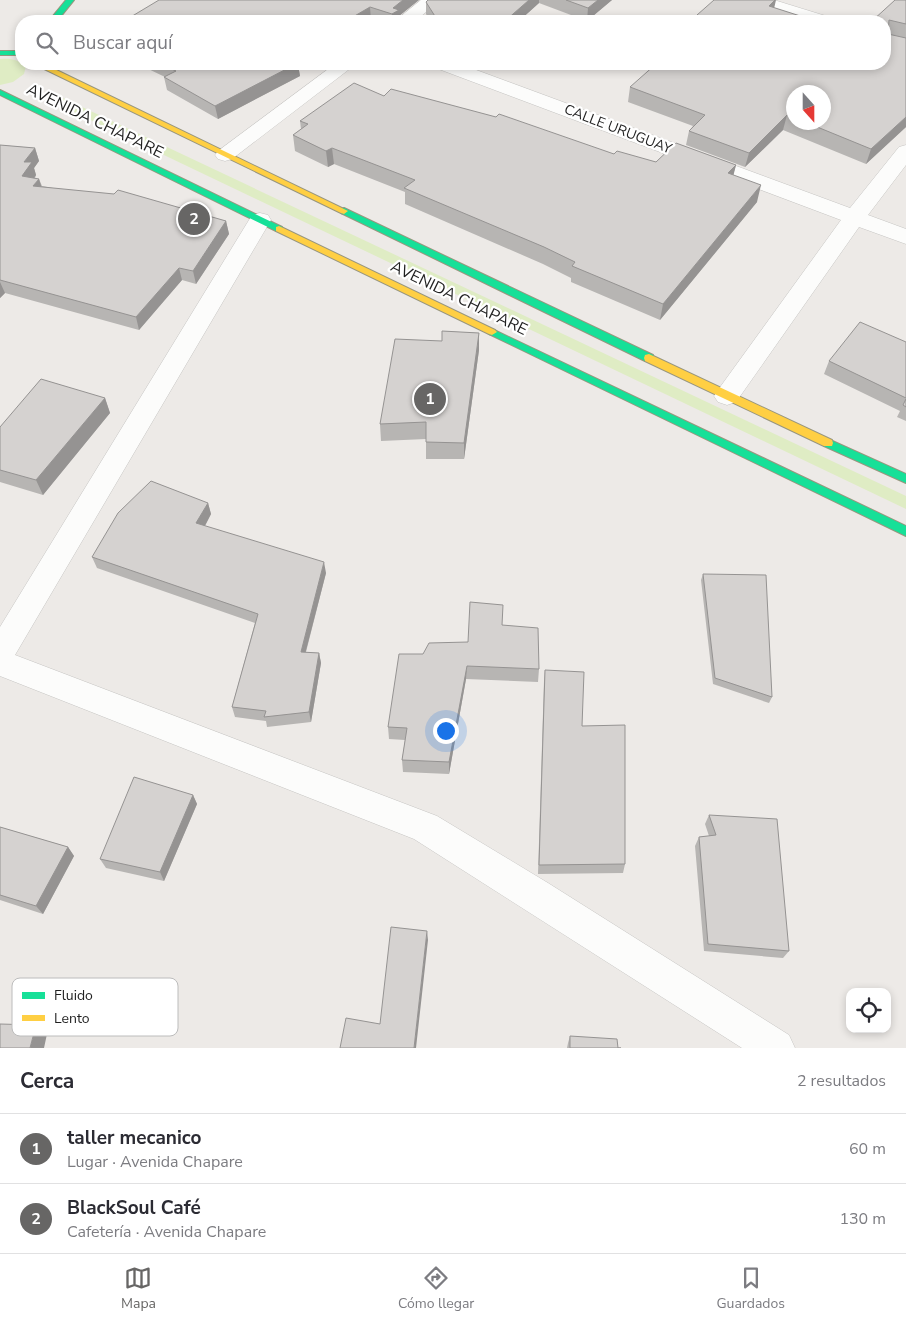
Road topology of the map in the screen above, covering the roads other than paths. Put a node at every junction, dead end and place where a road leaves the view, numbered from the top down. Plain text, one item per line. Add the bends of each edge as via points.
1 (70, 0) edge
2 (432, 0) edge
3 (756, 0) edge
4 (58, 15) edge
5 (412, 15) edge
6 (804, 15) edge
7 (0, 53) edge
8 (15, 54) edge
9 (43, 70) edge
10 (339, 70) edge
11 (459, 70) edge
12 (15, 88) dead end
13 (0, 92) edge
14 (906, 151) edge
15 (225, 155) junction
16 (854, 218) junction
17 (260, 220) junction
18 (906, 237) edge
19 (727, 396) junction
20 (906, 479) edge
21 (906, 531) edge
22 (0, 653) edge
23 (0, 663) edge
24 (776, 1048) edge

1 - 4 main road
2 - 5 street
3 - 6 street
7 - 8 main road
9 - 15 main road, AVENIDA CHAPARE
10 - 15 street
11 - 16 street, CALLE URUGUAY
12 - 13 main road
13 - 17 main road, AVENIDA CHAPARE
14 - 16 street
15 - 19 main road, AVENIDA CHAPARE
16 - 18 street, CALLE URUGUAY
16 - 19 street
17 - 21 main road, AVENIDA CHAPARE
17 - 22 street
19 - 20 main road, AVENIDA CHAPARE
23 - 24 street via 425,827

